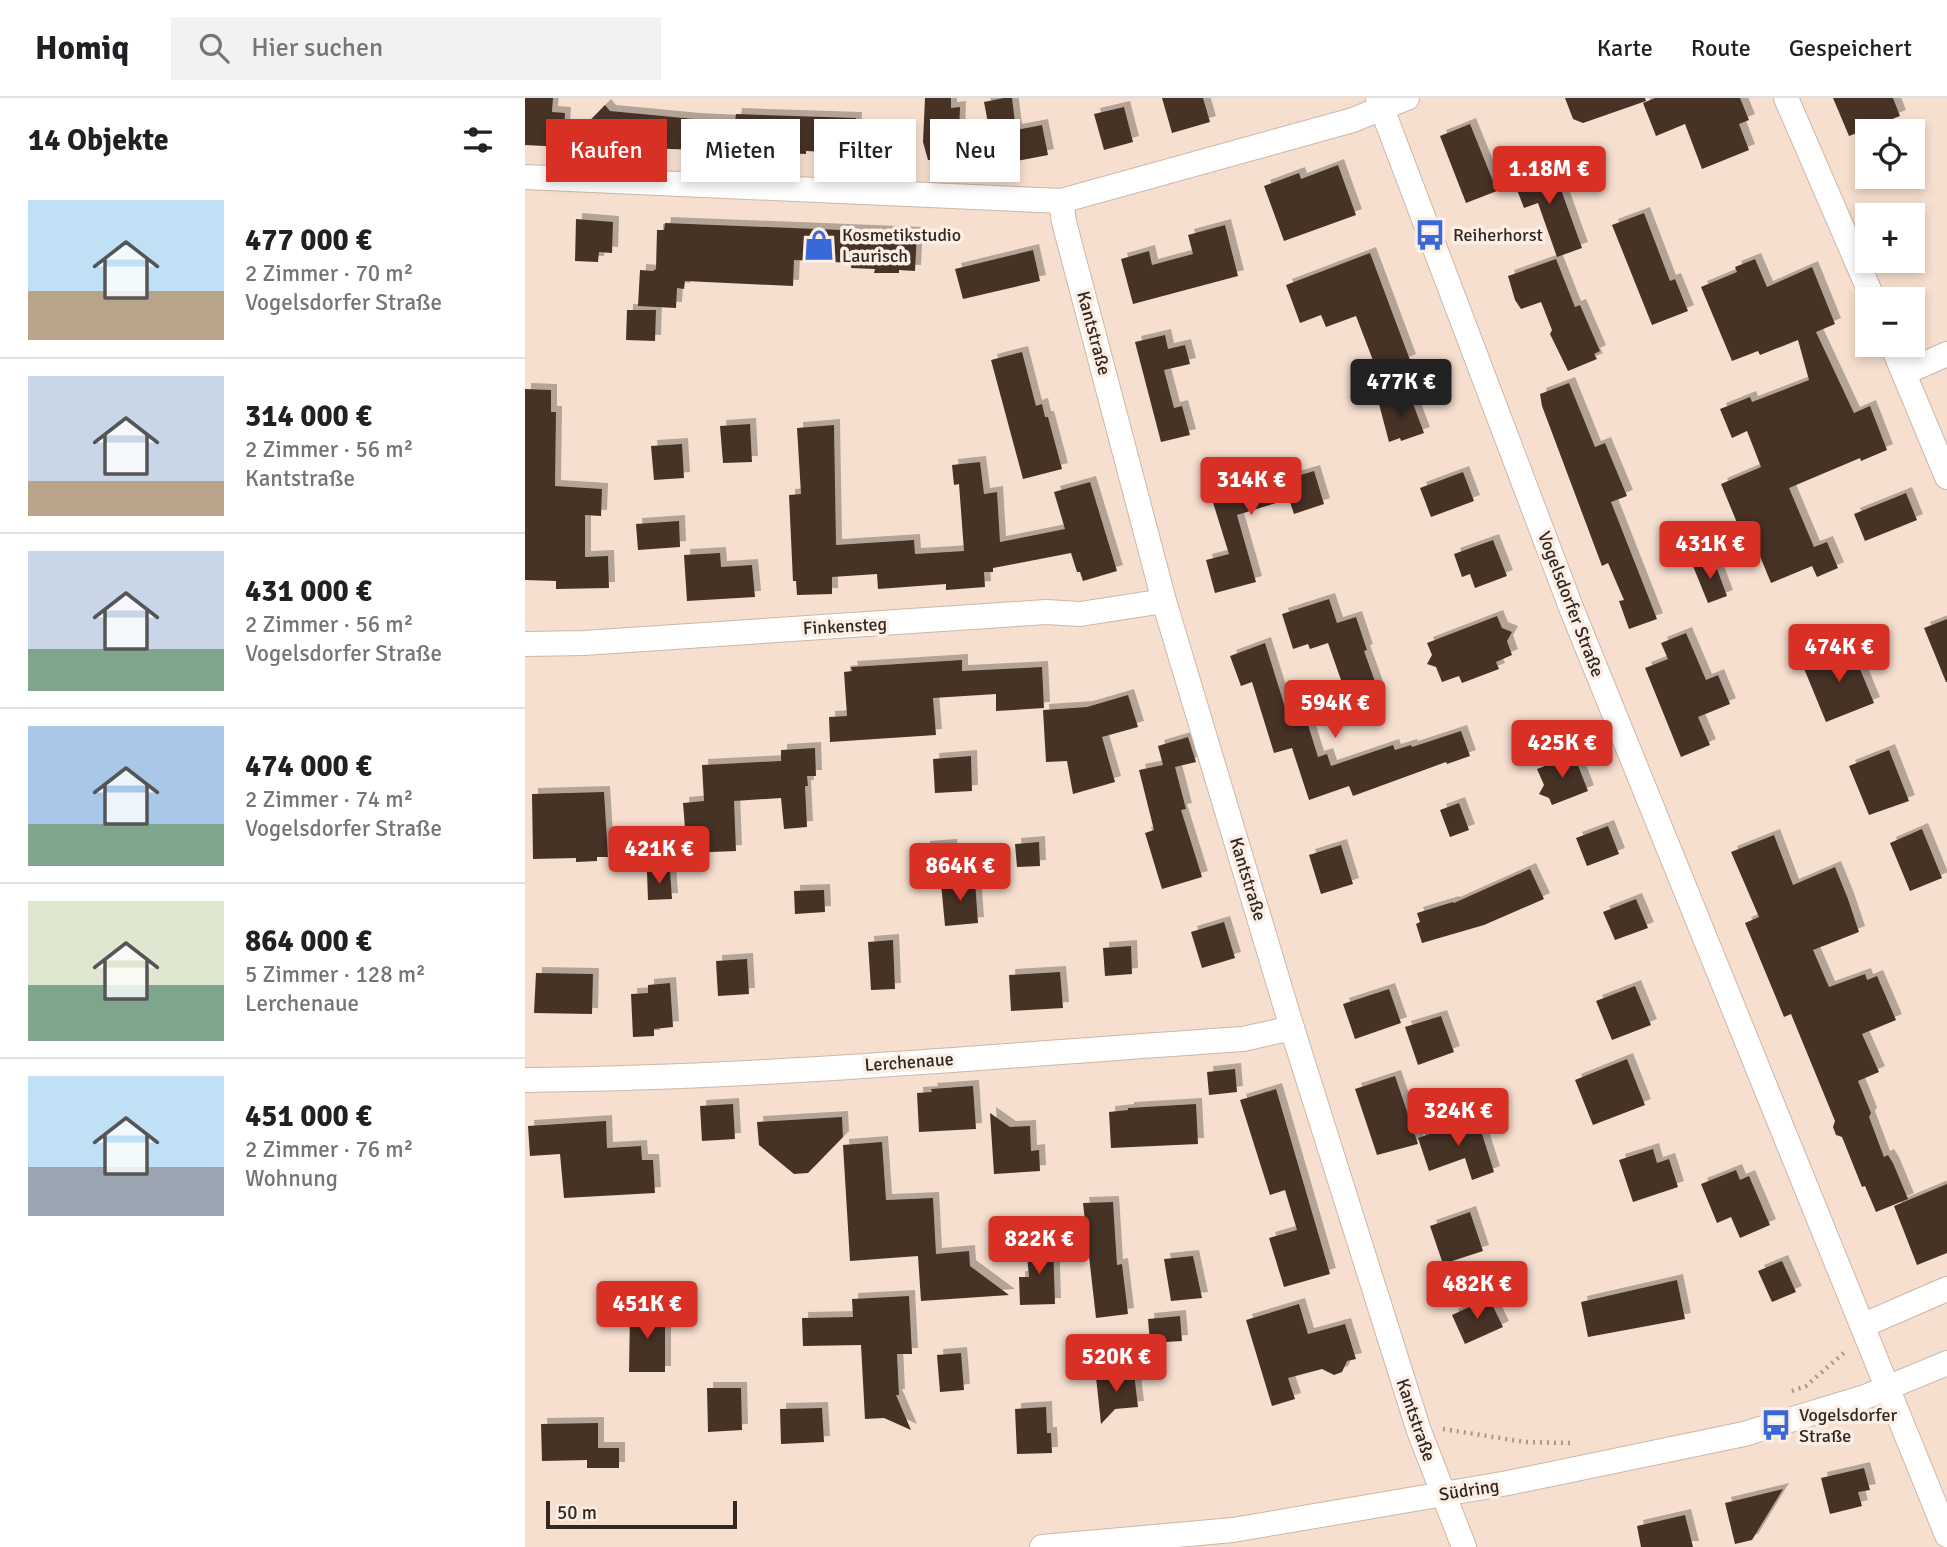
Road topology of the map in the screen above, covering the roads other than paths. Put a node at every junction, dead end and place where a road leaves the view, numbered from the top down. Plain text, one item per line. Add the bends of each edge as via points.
1 (1407, 98) edge
2 (1786, 98) edge
3 (1381, 104) edge
4 (525, 177) edge
5 (1061, 201) junction
6 (1868, 287) edge
7 (1947, 354) edge
8 (1897, 357) edge
9 (1904, 373) junction
10 (1947, 477) edge
11 (1164, 601) junction
12 (525, 644) edge
13 (1292, 1028) junction
14 (525, 1080) edge
15 (1947, 1289) edge
16 (1864, 1325) junction
17 (1947, 1363) edge
18 (1887, 1388) junction
19 (1443, 1494) junction
20 (1947, 1535) edge
21 (1042, 1547) edge
22 (1464, 1547) edge

1 - 3 street
2 - 6 street
3 - 5 street via 1264,146
3 - 16 street, Vogelsdorfer Straße via 1572,610
4 - 5 street
5 - 11 street, Kantstraße
7 - 9 street
8 - 9 street
9 - 10 street
11 - 12 street, Finkensteg via 1080,614 1046,612
11 - 13 street, Kantstraße
13 - 14 street, Lerchenaue via 1243,1039 761,1071
13 - 19 street, Kantstraße
15 - 16 street
16 - 18 street, Vogelsdorfer Straße
17 - 18 street, Südring
18 - 19 street, Südring via 1744,1434
18 - 20 street, Vogelsdorfer Straße
19 - 21 street, Südring via 1233,1530
19 - 22 street, Kantstraße

